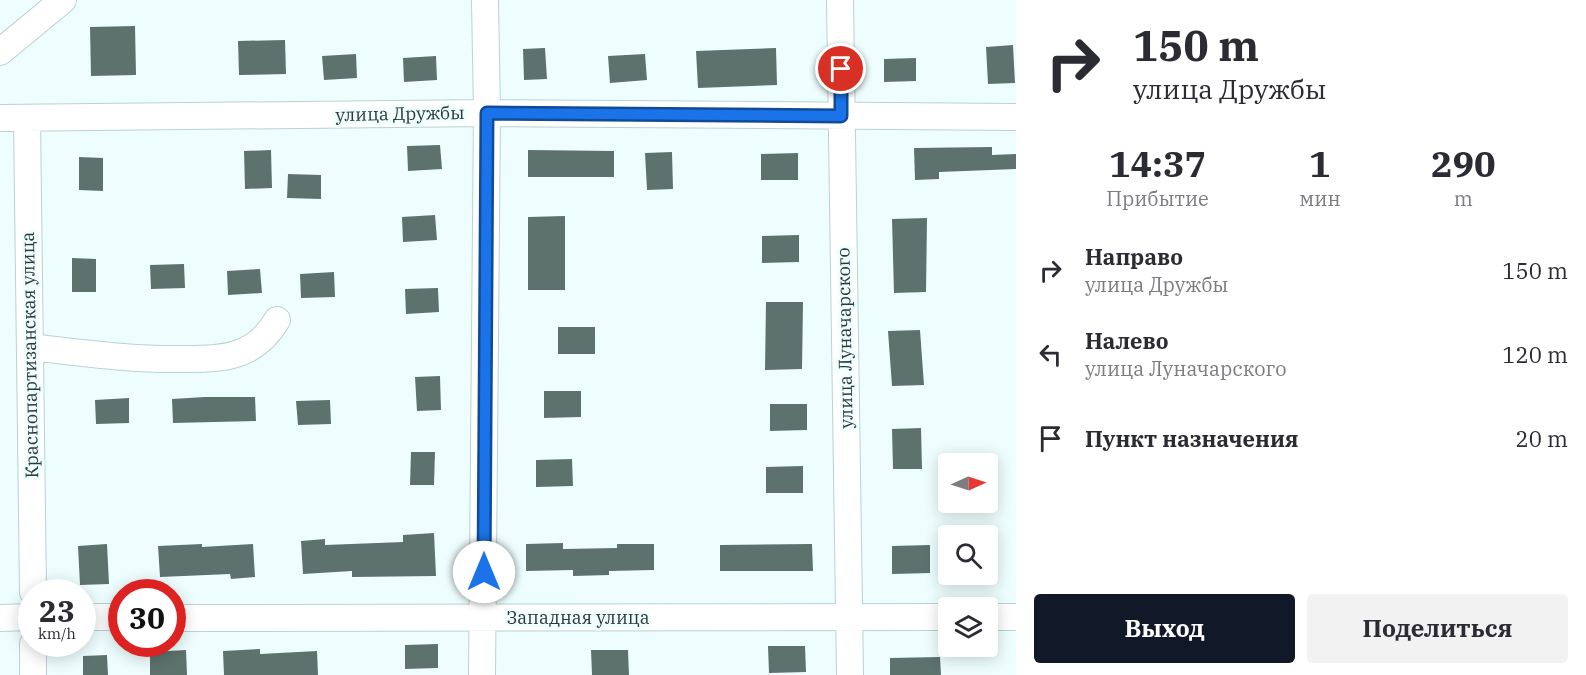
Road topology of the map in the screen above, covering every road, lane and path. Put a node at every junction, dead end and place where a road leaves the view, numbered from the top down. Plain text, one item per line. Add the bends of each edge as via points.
1 (63, 0) edge
2 (485, 0) edge
3 (840, 0) edge
4 (0, 52) edge
5 (487, 113) junction
6 (841, 116) junction
7 (1016, 117) edge
8 (0, 118) edge
9 (27, 118) junction
10 (277, 320) dead end
11 (30, 347) junction
12 (33, 579) edge
13 (18, 617) edge
14 (938, 617) edge
15 (998, 617) edge
16 (1016, 617) edge
17 (0, 618) edge
18 (186, 618) edge
19 (483, 618) junction
20 (850, 618) junction
21 (33, 657) edge
22 (33, 675) edge
23 (482, 675) edge
24 (850, 675) edge

1 - 4 street
2 - 5 street
3 - 6 street, улица Луначарского
5 - 6 street, улица Дружбы
5 - 9 street, улица Дружбы
5 - 19 street
6 - 7 street, улица Дружбы
6 - 20 street, улица Луначарского
8 - 9 street, улица Дружбы
9 - 11 street, Краснопартизанская улица
10 - 11 street via 268,336 235,355 145,359
11 - 12 street, Краснопартизанская улица
13 - 17 street
14 - 20 street, Западная улица
15 - 16 street
18 - 19 street, Западная улица
19 - 20 street, Западная улица
19 - 23 street
20 - 24 street, улица Луначарского
21 - 22 street

